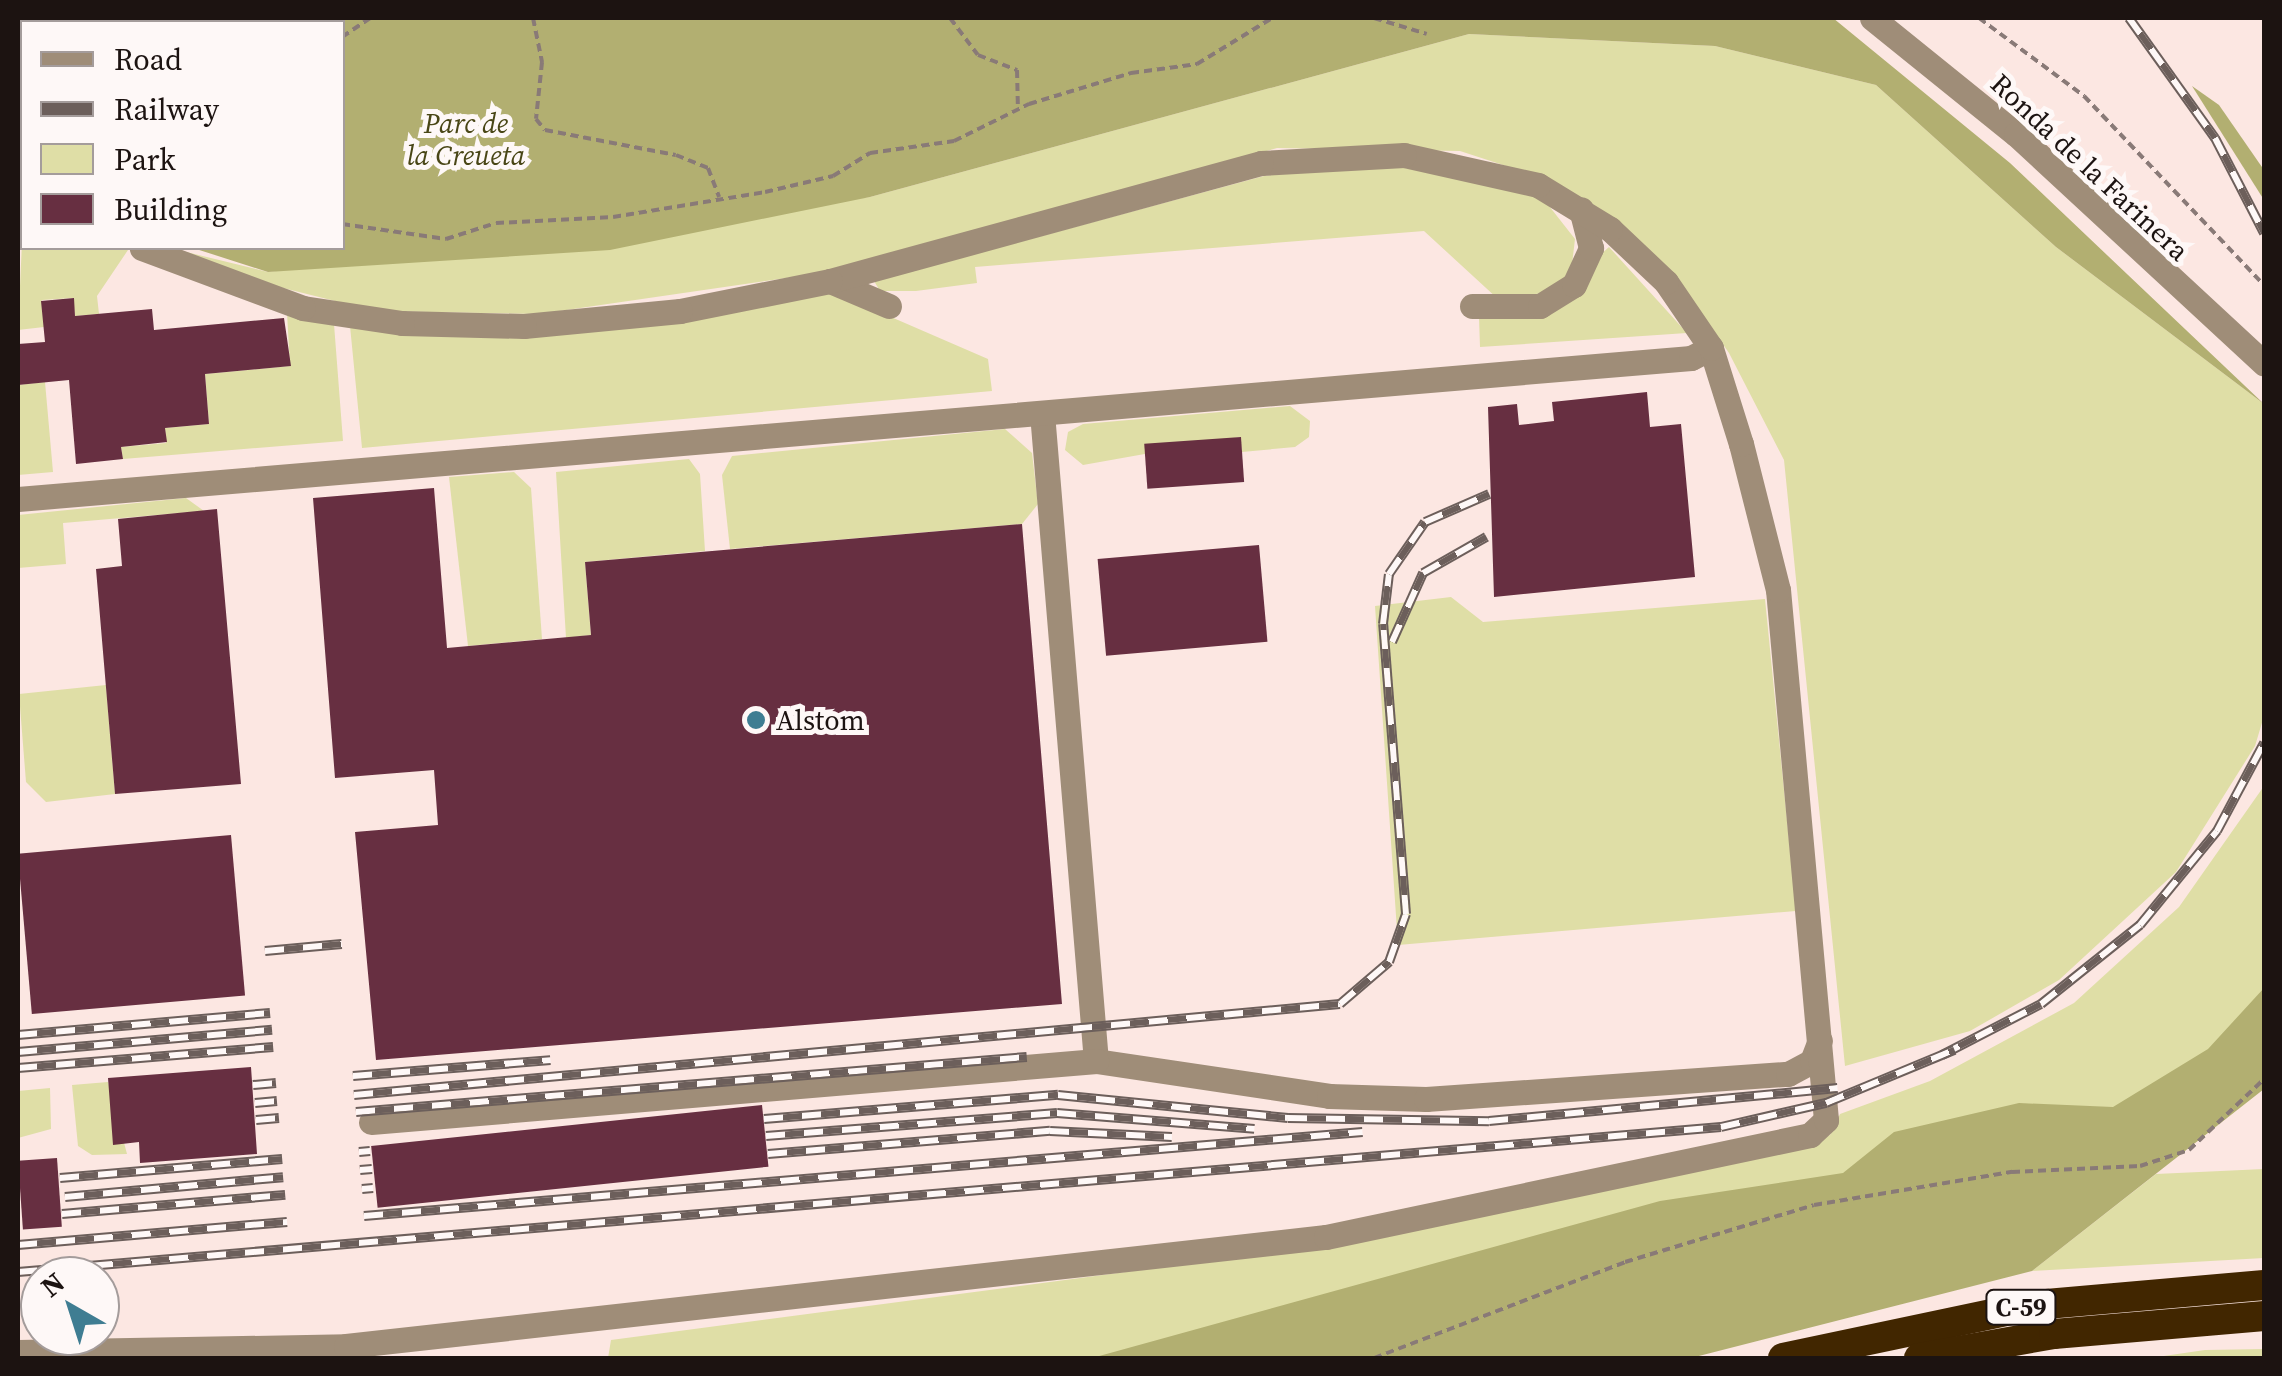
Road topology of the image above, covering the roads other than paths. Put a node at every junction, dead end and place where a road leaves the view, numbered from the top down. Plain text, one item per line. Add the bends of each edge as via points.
1 (1872, 18) edge
2 (1580, 209) junction
3 (147, 250) edge
4 (830, 281) junction
5 (888, 306) dead end
6 (1472, 306) dead end
7 (1710, 348) junction
8 (2264, 364) edge
9 (1042, 413) junction
10 (18, 500) edge
11 (1820, 1040) junction
12 (1096, 1061) junction
13 (371, 1122) dead end
14 (2264, 1284) edge
15 (2264, 1316) edge
16 (18, 1352) edge
17 (1783, 1358) edge
18 (1919, 1358) edge

1 - 8 street, Ronda de la Farinera via 2016,134
2 - 4 street via 1455,160 1306,156 1212,173
2 - 6 street via 1591,248 1574,285 1540,306
2 - 7 street via 1653,267
3 - 4 street via 302,308 460,327 680,311
4 - 5 street
7 - 9 street via 1692,358
7 - 11 street via 1778,590
9 - 10 street
9 - 12 street
11 - 12 street via 1812,1061 1788,1074 1426,1100 1329,1096
11 - 16 street via 1826,1120 1810,1135 1326,1236 346,1346
12 - 13 street
14 - 17 highway, C-59 via 2035,1305
15 - 18 highway, C-59 via 2054,1334

